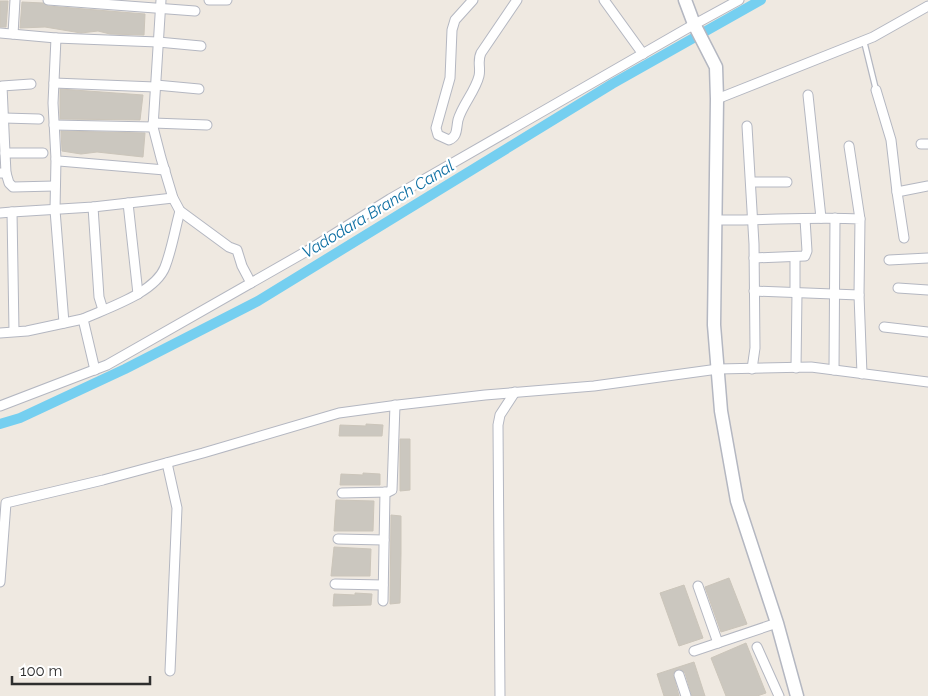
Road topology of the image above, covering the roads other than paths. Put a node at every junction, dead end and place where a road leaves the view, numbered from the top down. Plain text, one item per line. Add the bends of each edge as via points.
1 (15, 0) edge
2 (48, 0) edge
3 (209, 0) edge
4 (227, 0) edge
5 (473, 0) edge
6 (517, 0) edge
7 (604, 0) edge
8 (685, 0) edge
9 (739, 0) edge
10 (161, 4) edge
11 (928, 6) edge
12 (195, 11) dead end
13 (695, 26) junction
14 (0, 32) edge
15 (13, 34) junction
16 (56, 38) junction
17 (864, 41) junction
18 (158, 42) junction
19 (202, 46) dead end
20 (643, 54) junction
21 (54, 83) junction
22 (32, 84) dead end
23 (156, 86) junction
24 (199, 88) dead end
25 (876, 90) joint
26 (808, 95) dead end
27 (717, 99) junction
28 (4, 118) junction
29 (39, 119) dead end
30 (54, 125) junction
31 (153, 125) junction
32 (207, 125) dead end
33 (747, 126) dead end
34 (849, 146) dead end
35 (43, 152) dead end
36 (5, 153) junction
37 (56, 159) junction
38 (164, 170) junction
39 (3, 173) edge
40 (752, 182) junction
41 (787, 182) dead end
42 (55, 186) junction
43 (928, 186) edge
44 (897, 192) junction
45 (173, 198) junction
46 (128, 203) junction
47 (94, 206) junction
48 (56, 210) junction
49 (180, 211) junction
50 (12, 212) junction
51 (0, 213) edge
52 (821, 218) junction
53 (835, 218) junction
54 (806, 219) junction
55 (860, 219) junction
56 (715, 220) junction
57 (753, 221) junction
58 (904, 238) dead end
59 (795, 257) junction
60 (754, 258) junction
61 (928, 258) edge
62 (889, 260) dead end
63 (251, 283) junction
64 (898, 288) dead end
65 (928, 290) edge
66 (754, 292) junction
67 (796, 293) junction
68 (138, 294) junction
69 (834, 294) junction
70 (859, 295) junction
71 (102, 310) junction
72 (83, 319) junction
73 (64, 323) junction
74 (884, 327) dead end
75 (14, 331) junction
76 (928, 332) edge
77 (0, 333) edge
78 (796, 368) junction
79 (718, 369) junction
80 (752, 369) junction
81 (95, 370) junction
82 (834, 370) junction
83 (862, 374) junction
84 (928, 382) edge
85 (515, 392) junction
86 (395, 405) junction
87 (0, 406) edge
88 (167, 463) junction
89 (384, 492) junction
90 (342, 493) dead end
91 (3, 503) edge
92 (338, 539) dead end
93 (384, 540) junction
94 (0, 582) edge
95 (335, 584) dead end
96 (383, 584) junction
97 (698, 586) dead end
98 (383, 601) dead end
99 (777, 623) junction
100 (718, 643) junction
101 (757, 646) dead end
102 (694, 651) dead end
103 (170, 671) dead end
104 (679, 675) dead end
105 (793, 694) edge
106 (500, 696) edge
107 (686, 696) edge
108 (780, 696) edge

1 - 15 street
2 - 10 street
3 - 4 street
5 - 6 street via 455,20 452,30 450,78 436,128 438,135 449,140 457,132 458,119 478,77 481,53
7 - 20 street
8 - 13 street
9 - 13 street
10 - 12 street
10 - 18 street
11 - 17 street
13 - 20 street
13 - 27 street via 716,68
14 - 15 street
15 - 16 street
16 - 18 street
16 - 21 street
17 - 25 lane
17 - 27 street
18 - 19 street
18 - 23 street
20 - 63 street
21 - 23 street
21 - 30 street
22 - 28 street via 2,86
23 - 24 street
23 - 31 street
25 - 44 street via 891,140
26 - 52 street
27 - 56 street
28 - 29 street
28 - 36 street
30 - 31 street
30 - 37 street
31 - 32 street
31 - 38 street
33 - 40 street
34 - 55 street
35 - 36 street
36 - 39 street
37 - 38 street
37 - 42 street
38 - 45 street
39 - 42 street via 13,187
40 - 41 street
40 - 57 street
42 - 48 street
43 - 44 street
44 - 58 street
45 - 46 street
45 - 49 street
46 - 47 street
46 - 68 street
47 - 48 street
47 - 71 street via 98,297
48 - 50 street
48 - 73 street
49 - 63 street via 237,251
49 - 68 street via 165,268 158,279
50 - 51 street
50 - 75 street
52 - 53 street
52 - 54 street
53 - 55 street
53 - 69 street
54 - 57 street
54 - 59 street via 807,253
55 - 70 street
56 - 57 street
56 - 79 street via 714,325
57 - 60 street
59 - 60 street
59 - 67 street
60 - 66 street
61 - 62 street
63 - 81 street
64 - 65 street
66 - 67 street
66 - 80 street
67 - 69 street
67 - 78 street
68 - 71 street
69 - 70 street
69 - 82 street
70 - 83 street
71 - 72 street
72 - 73 street
72 - 81 street
73 - 75 street
74 - 76 street
75 - 77 street
78 - 80 street
78 - 82 street
79 - 80 street
79 - 85 street via 594,386
79 - 99 street via 721,411 737,501
81 - 87 street
82 - 83 street
83 - 84 street
85 - 86 street
85 - 106 street via 500,415 498,425
86 - 88 street via 339,413
86 - 89 street via 394,485 392,490
88 - 91 street
88 - 103 street via 177,508
89 - 90 street
89 - 93 street
91 - 94 street
92 - 93 street
93 - 96 street
95 - 96 street
96 - 98 street
97 - 100 street
99 - 100 street
99 - 105 street
100 - 102 street
101 - 108 street
104 - 107 street

